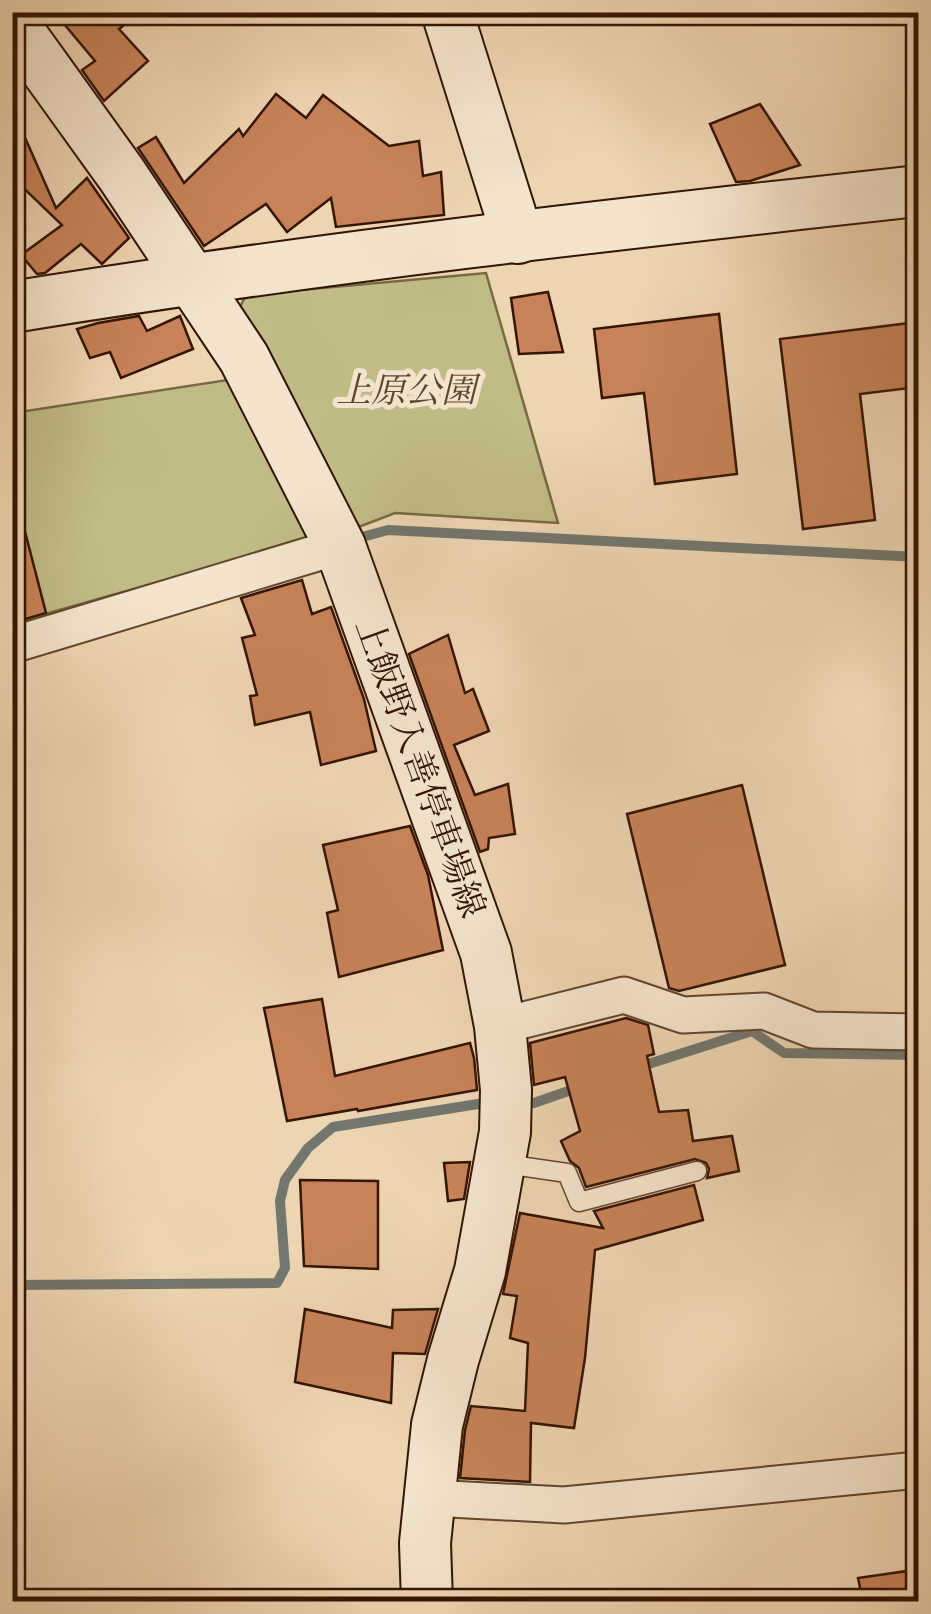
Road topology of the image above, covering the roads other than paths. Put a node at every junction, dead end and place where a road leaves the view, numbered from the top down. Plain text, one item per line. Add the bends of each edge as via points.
1 (447, 12) edge
2 (12, 22) edge
3 (918, 191) edge
4 (518, 238) junction
5 (191, 278) junction
6 (12, 307) edge
7 (340, 546) junction
8 (12, 644) edge
9 (500, 1026) junction
10 (918, 1032) edge
11 (499, 1163) junction
12 (696, 1170) dead end
13 (918, 1470) edge
14 (430, 1498) junction
15 (424, 1600) edge

1 - 4 main road
2 - 5 main road, 上飯野入善停車場線
3 - 4 main road
4 - 5 main road
5 - 6 main road
5 - 7 main road, 上飯野入善停車場線 via 244,358
7 - 8 street
7 - 9 main road, 上飯野入善停車場線 via 474,914
9 - 10 street via 624,995 683,1015 764,1011 813,1030
9 - 11 main road, 上飯野入善停車場線 via 506,1090
11 - 12 lane via 567,1173 580,1202
11 - 14 main road, 上飯野入善停車場線 via 480,1271 437,1425
13 - 14 street via 564,1505
14 - 15 main road, 上飯野入善停車場線

